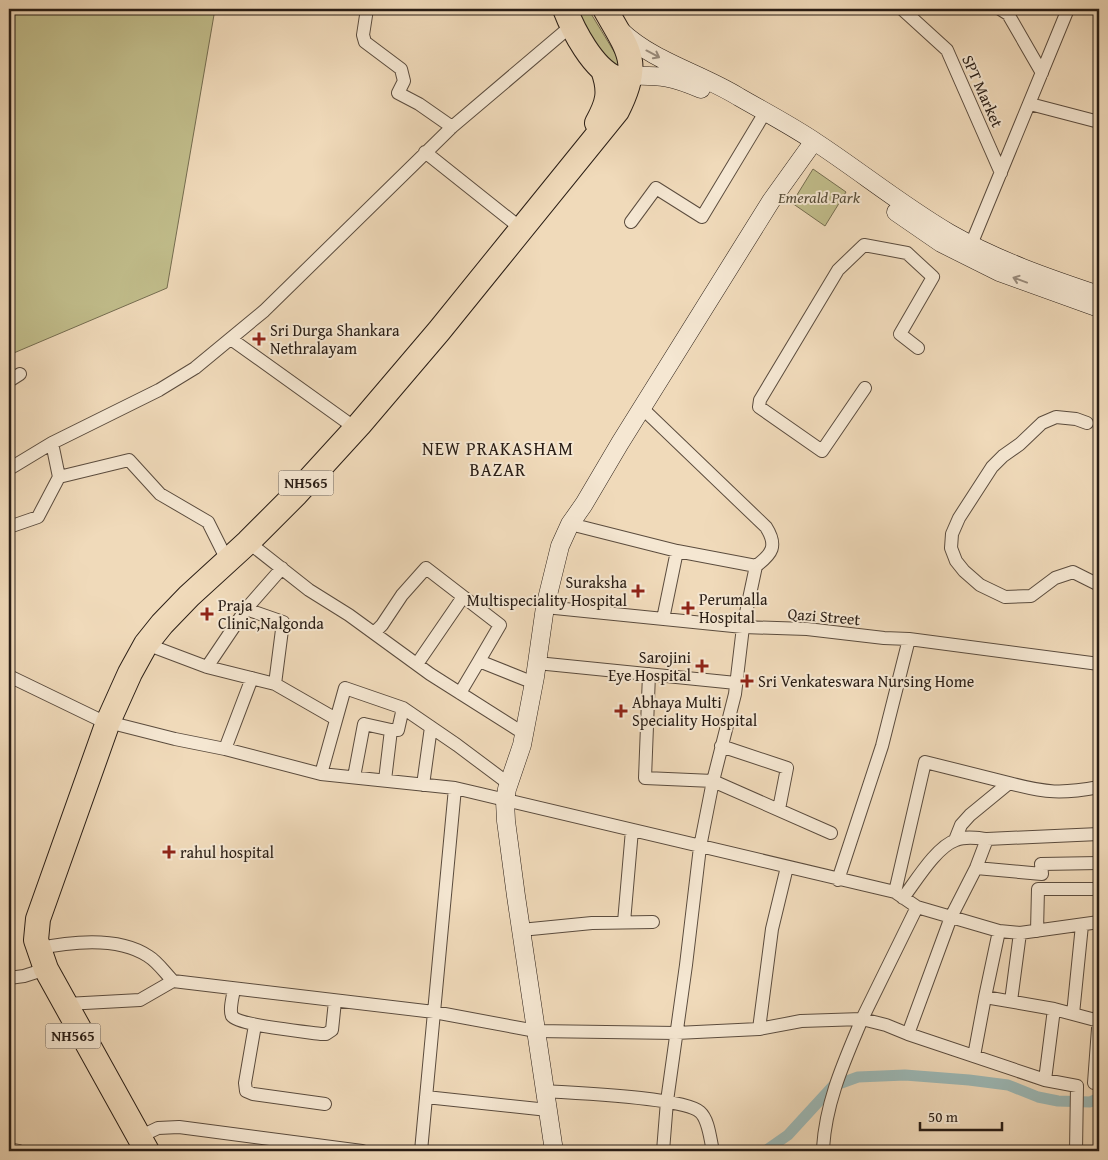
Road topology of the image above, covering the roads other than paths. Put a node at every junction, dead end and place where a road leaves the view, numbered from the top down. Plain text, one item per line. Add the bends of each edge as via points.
1 (367, 9) edge
2 (902, 9) edge
3 (1068, 9) edge
4 (1007, 11) edge
5 (568, 17) edge
6 (610, 17) edge
7 (603, 70) junction
8 (1042, 73) junction
9 (631, 76) junction
10 (1030, 104) junction
11 (761, 119) junction
12 (1099, 122) edge
13 (452, 127) junction
14 (811, 146) junction
15 (425, 152) junction
16 (1001, 173) junction
17 (513, 222) junction
18 (631, 222) dead end
19 (969, 251) junction
20 (1099, 295) edge
21 (1099, 308) edge
22 (231, 340) junction
23 (918, 348) dead end
24 (20, 374) dead end
25 (9, 381) edge
26 (865, 388) dead end
27 (642, 408) junction
28 (1087, 423) dead end
29 (351, 425) junction
30 (52, 444) junction
31 (9, 469) edge
32 (59, 477) junction
33 (570, 524) junction
34 (9, 528) edge
35 (248, 542) junction
36 (677, 551) junction
37 (224, 554) junction
38 (756, 566) junction
39 (282, 568) junction
40 (1099, 585) edge
41 (463, 597) junction
42 (545, 608) junction
43 (246, 609) junction
44 (664, 619) junction
45 (744, 627) junction
46 (374, 633) junction
47 (909, 639) junction
48 (146, 644) junction
49 (479, 661) junction
50 (537, 663) junction
51 (417, 664) junction
52 (1099, 664) edge
53 (206, 667) junction
54 (649, 674) junction
55 (9, 676) edge
56 (252, 678) junction
57 (534, 683) junction
58 (736, 683) junction
59 (275, 684) junction
60 (460, 693) junction
61 (403, 708) junction
62 (336, 719) junction
63 (104, 721) junction
64 (432, 727) junction
65 (391, 730) junction
66 (523, 733) junction
67 (722, 746) junction
68 (225, 749) junction
69 (321, 774) junction
70 (354, 777) junction
71 (385, 780) junction
72 (713, 781) junction
73 (1009, 783) junction
74 (423, 785) junction
75 (1099, 786) edge
76 (455, 788) junction
77 (507, 792) junction
78 (779, 809) junction
79 (632, 830) junction
80 (831, 833) dead end
81 (1099, 834) edge
82 (987, 839) junction
83 (955, 840) junction
84 (700, 847) junction
85 (1099, 863) edge
86 (787, 867) junction
87 (976, 868) junction
88 (838, 880) junction
89 (1099, 889) edge
90 (899, 895) junction
91 (917, 907) junction
92 (951, 917) junction
93 (624, 922) junction
94 (653, 922) dead end
95 (1099, 922) edge
96 (1082, 924) junction
97 (521, 930) junction
98 (999, 931) junction
99 (1037, 932) junction
100 (1020, 933) junction
101 (31, 965) edge
102 (173, 981) junction
103 (234, 989) junction
104 (985, 997) junction
105 (335, 1001) junction
106 (1011, 1001) junction
107 (66, 1004) junction
108 (1054, 1009) junction
109 (434, 1012) junction
110 (1073, 1014) junction
111 (1099, 1015) edge
112 (862, 1019) junction
113 (1099, 1021) edge
114 (255, 1025) junction
115 (759, 1029) junction
116 (536, 1032) junction
117 (676, 1032) junction
118 (908, 1034) junction
119 (974, 1056) junction
120 (1045, 1080) junction
121 (1097, 1082) edge
122 (1077, 1089) junction
123 (545, 1091) junction
124 (426, 1097) junction
125 (668, 1101) junction
126 (325, 1104) dead end
127 (548, 1110) junction
128 (141, 1147) edge
129 (823, 1148) dead end
130 (9, 1149) edge
131 (344, 1150) edge
132 (19, 1151) edge
133 (362, 1151) edge
134 (421, 1151) edge
135 (554, 1151) edge
136 (663, 1151) edge
137 (713, 1151) edge
138 (1076, 1151) edge

1 - 13 street via 365,42 401,68 404,81 398,93
2 - 16 street, SPT Market via 947,50
3 - 8 street
4 - 8 street
5 - 7 highway, NH565
5 - 13 street
6 - 9 highway, NH565 via 627,49
6 -> 14 street via 636,45 721,85
7 - 9 highway via 616,78
7 - 17 highway, NH565 via 608,94 597,122
8 - 10 street
9 - 11 street via 659,75 683,81
9 - 35 highway, NH565 via 617,111 604,129 439,331 359,425
10 - 12 street
10 - 16 street
11 - 14 street
11 - 18 street via 702,217 656,188
13 - 15 street
14 - 19 street via 947,232
14 - 27 street via 771,201
15 - 17 street
15 - 22 street
16 - 19 street
17 - 29 highway, NH565
19 - 20 street
21 -> 19 street via 999,272
22 - 29 street
22 - 30 street via 196,368
23 - 26 street via 900,334 933,277 907,253 864,245 838,270 760,400 759,407 822,451
24 - 25 street
27 - 33 street
27 - 38 street via 766,527 771,535 772,551
28 - 40 street via 1068,417 1049,419 1002,456 959,518 952,534 951,548 964,571 980,585 1005,597 1031,596 1055,578 1073,572
29 - 37 highway, NH565
30 - 31 street
30 - 32 street
32 - 34 street via 38,517
32 - 37 street via 129,460 160,494 208,522
33 - 36 street
33 - 42 street via 560,546
35 - 39 street
35 - 48 highway, NH565 via 189,596
36 - 38 street
36 - 44 street
37 - 63 highway, NH565 via 172,600 137,641 121,670
38 - 45 street
39 - 43 street
39 - 46 street
41 - 46 street via 426,568
41 - 49 street via 500,625
41 - 51 street
42 - 44 street, Qazi Street
42 - 50 street
43 - 53 street
43 - 59 street via 283,622
44 - 45 street, Qazi Street
45 - 47 street, Qazi Street via 807,629
45 - 58 street
46 - 51 street
47 - 52 street, Qazi Street
47 - 88 street via 882,746
48 - 53 street
48 - 63 highway, NH565
49 - 57 street
49 - 60 street
50 - 54 street
50 - 57 street
51 - 60 street
53 - 56 street
54 - 58 street
54 - 72 street via 645,778
55 - 63 street
56 - 59 street
56 - 68 street
57 - 66 street
58 - 67 street
59 - 62 street
60 - 66 street
61 - 62 street via 346,688
61 - 64 street
61 - 65 street via 398,730
62 - 69 street
63 - 68 street
63 - 101 highway, NH565 via 34,909 30,926
64 - 74 street
64 - 77 street
65 - 70 street via 364,724
65 - 71 street
66 - 77 street
67 - 72 street
67 - 78 street via 787,768
68 - 69 street
69 - 70 street
70 - 71 street
71 - 74 street
72 - 78 street
72 - 84 street
73 - 75 street via 1049,792 1072,792
73 - 83 street via 970,815 961,825
73 - 90 street via 925,762
74 - 76 street
76 - 77 street
76 - 109 street
77 - 79 street
77 - 97 street via 507,830
78 - 80 street
79 - 84 street
79 - 93 street
81 - 82 street
82 - 83 street
82 - 87 street
83 - 90 street via 944,847
84 - 86 street
84 - 117 street
85 - 87 street via 1041,864 1042,874
86 - 88 street
86 - 115 street via 772,928
87 - 92 street
88 - 90 street
89 - 99 street via 1038,889
90 - 91 street
91 - 92 street
91 - 112 street
92 - 98 street
92 - 118 street
93 - 94 street
93 - 97 street
95 - 96 street
96 - 99 street
96 - 110 street
97 - 116 street
98 - 100 street
98 - 104 street
99 - 100 street
100 - 106 street
101 - 102 street via 90,942 107,942 149,956
101 - 107 highway, NH565
101 - 128 highway, NH565
102 - 103 street
102 - 107 street via 140,1000
103 - 105 street
103 - 114 street via 232,1016
104 - 106 street
104 - 119 street
105 - 109 street
105 - 114 street via 332,1027 326,1034
106 - 108 street
107 - 128 highway, NH565
108 - 110 street
108 - 120 street
109 - 116 street
109 - 124 street
110 - 113 street
111 - 113 street
112 - 115 street via 802,1021
112 - 118 street
112 - 129 street via 827,1110
113 - 121 street
114 - 126 street via 246,1090 253,1094
115 - 117 street
116 - 117 street
116 - 123 street
117 - 125 street
118 - 119 street
119 - 120 street
120 - 122 street
121 - 122 street
122 - 138 street
123 - 125 street
123 - 127 street
124 - 127 street
124 - 134 street
125 - 136 street
125 - 137 street via 692,1107 701,1113
127 - 135 street
128 - 131 street via 158,1128 179,1128
130 - 132 street
131 - 133 street

